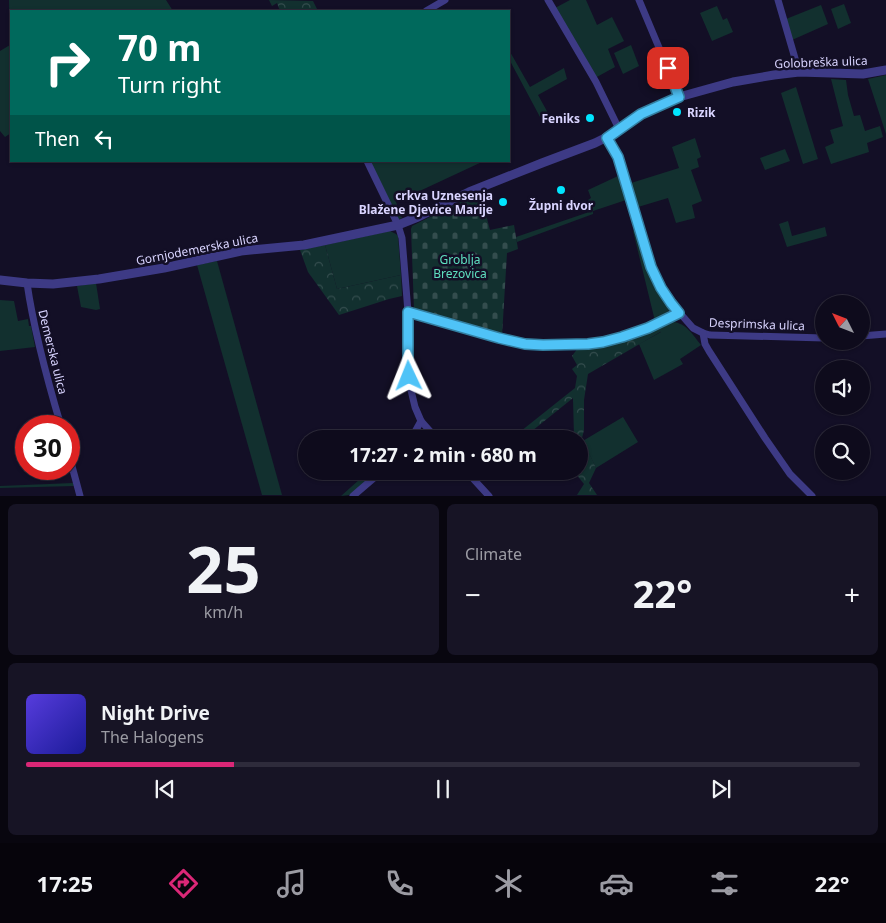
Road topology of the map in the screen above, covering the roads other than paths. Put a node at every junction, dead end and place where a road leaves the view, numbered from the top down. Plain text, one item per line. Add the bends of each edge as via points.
1 (445, 0) edge
2 (548, 0) edge
3 (639, 0) edge
4 (778, 0) edge
5 (428, 10) edge
6 (886, 70) edge
7 (799, 72) junction
8 (679, 97) junction
9 (619, 128) junction
10 (607, 138) junction
11 (367, 162) edge
12 (398, 225) junction
13 (0, 280) edge
14 (27, 284) junction
15 (408, 312) junction
16 (679, 313) junction
17 (703, 333) junction
18 (886, 334) edge
19 (870, 335) edge
20 (815, 338) edge
21 (57, 415) edge
22 (421, 421) junction
23 (416, 430) edge
24 (429, 430) edge
25 (76, 480) edge
26 (371, 480) edge
27 (474, 480) edge
28 (80, 496) edge
29 (352, 496) edge
30 (489, 496) edge
31 (812, 496) edge

1 - 5 street
2 - 9 street
3 - 8 street
4 - 7 street
6 - 7 street, Golobreška ulica via 862,74
7 - 8 street, Golobreška ulica via 741,80
8 - 9 street, Golobreška ulica
9 - 10 street, Golobreška ulica
10 - 12 street, Golobreška ulica via 469,192
10 - 16 street, Desprimska ulica via 618,157 651,267
11 - 12 street
12 - 14 street, Gornjodemerska ulica via 304,245 240,251 99,280
12 - 15 street
13 - 14 street, Gornjodemerska ulica
14 - 21 street, Demerska ulica via 37,339
15 - 16 street via 499,338 543,345 603,342 648,328
15 - 22 street via 410,386
16 - 17 street, Desprimska ulica via 692,328
17 - 20 street, Desprimska ulica
17 - 31 street via 709,351 765,438 790,474
18 - 19 street
22 - 23 street
22 - 24 street
25 - 28 street
26 - 29 street
27 - 30 street

